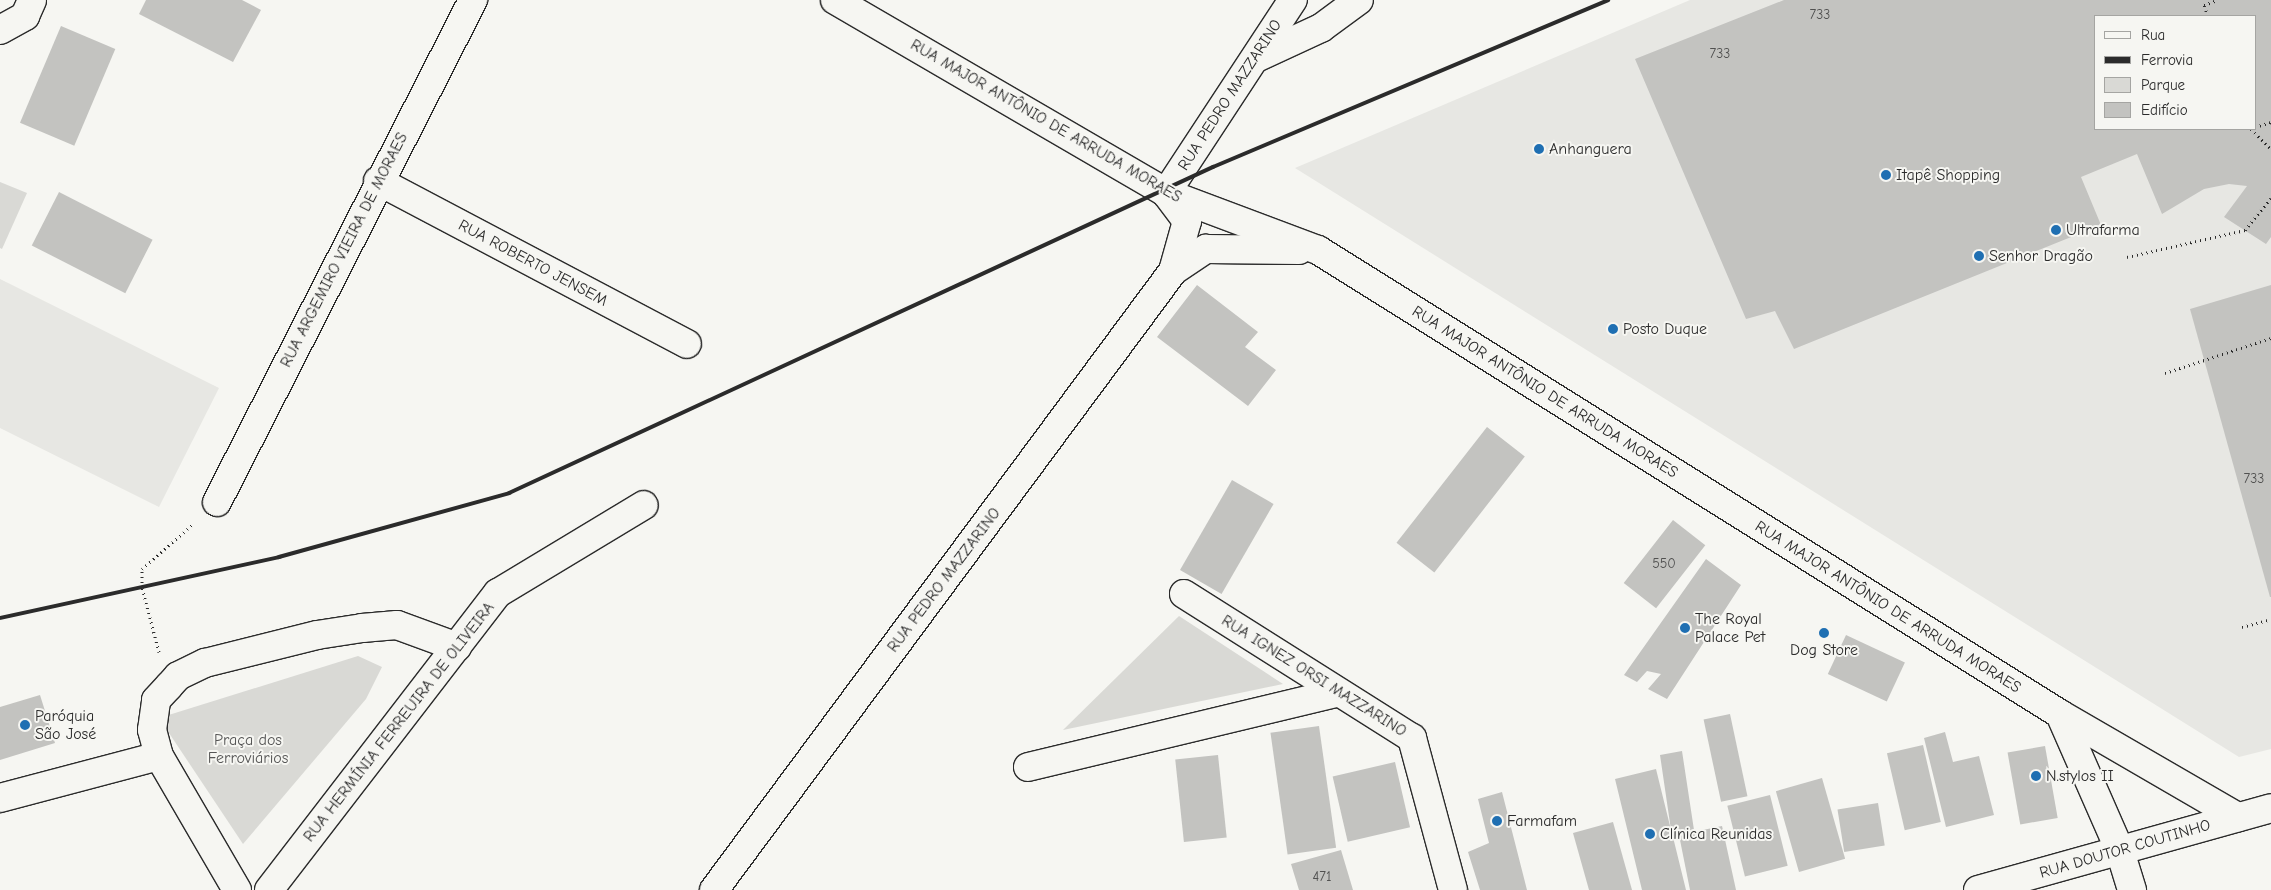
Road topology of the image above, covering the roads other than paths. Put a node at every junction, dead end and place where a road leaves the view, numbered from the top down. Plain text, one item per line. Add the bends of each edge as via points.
1 (32, 0) edge
2 (473, 0) edge
3 (834, 0) edge
4 (1293, 0) edge
5 (1359, 0) edge
6 (0, 30) edge
7 (1256, 58) junction
8 (378, 181) junction
9 (1166, 193) junction
10 (1318, 250) junction
11 (1173, 271) junction
12 (687, 344) dead end
13 (217, 502) road end
14 (644, 505) dead end
15 (1184, 594) dead end
16 (457, 647) junction
17 (1336, 693) junction
18 (2060, 714) junction
19 (159, 756) junction
20 (1028, 767) dead end
21 (0, 798) edge
22 (2271, 808) edge
23 (2238, 817) junction
24 (2120, 851) junction
25 (237, 890) edge
26 (269, 890) edge
27 (714, 890) edge
28 (1453, 890) edge
29 (1978, 890) edge
30 (2132, 890) edge

1 - 6 street via 25,16
2 - 8 street, RUA ARGEMIRO VIEIRA DE MORAES
3 - 9 street, RUA MAJOR ANTÔNIO DE ARRUDA MORAES
4 - 7 street, RUA PEDRO MAZZARINO
5 - 7 street via 1321,28
7 - 9 street, RUA PEDRO MAZZARINO
8 - 12 street, RUA ROBERTO JENSEM
8 - 13 street, RUA ARGEMIRO VIEIRA DE MORAES
9 - 10 street, RUA MAJOR ANTÔNIO DE ARRUDA MORAES
9 - 11 street, RUA PEDRO MAZZARINO via 1188,221
10 - 11 street, RUA PEDRO MAZZARINO via 1206,249
10 - 18 street, RUA MAJOR ANTÔNIO DE ARRUDA MORAES
11 - 27 street, RUA PEDRO MAZZARINO
14 - 16 street, RUA HERMÍNIA FERREUIRA DE OLIVEIRA via 498,594
15 - 17 street, RUA IGNEZ ORSI MAZZARINO
16 - 19 street via 397,625 317,635 205,663 178,676 156,700 152,730
16 - 26 street, RUA HERMÍNIA FERREUIRA DE OLIVEIRA
17 - 20 street
17 - 28 street, RUA IGNEZ ORSI MAZZARINO via 1412,738
18 - 23 street, RUA MAJOR ANTÔNIO DE ARRUDA MORAES
18 - 24 street
19 - 21 street
19 - 25 street
22 - 23 street, RUA DOUTOR COUTINHO
23 - 24 street, RUA DOUTOR COUTINHO
24 - 29 street, RUA DOUTOR COUTINHO
24 - 30 street

